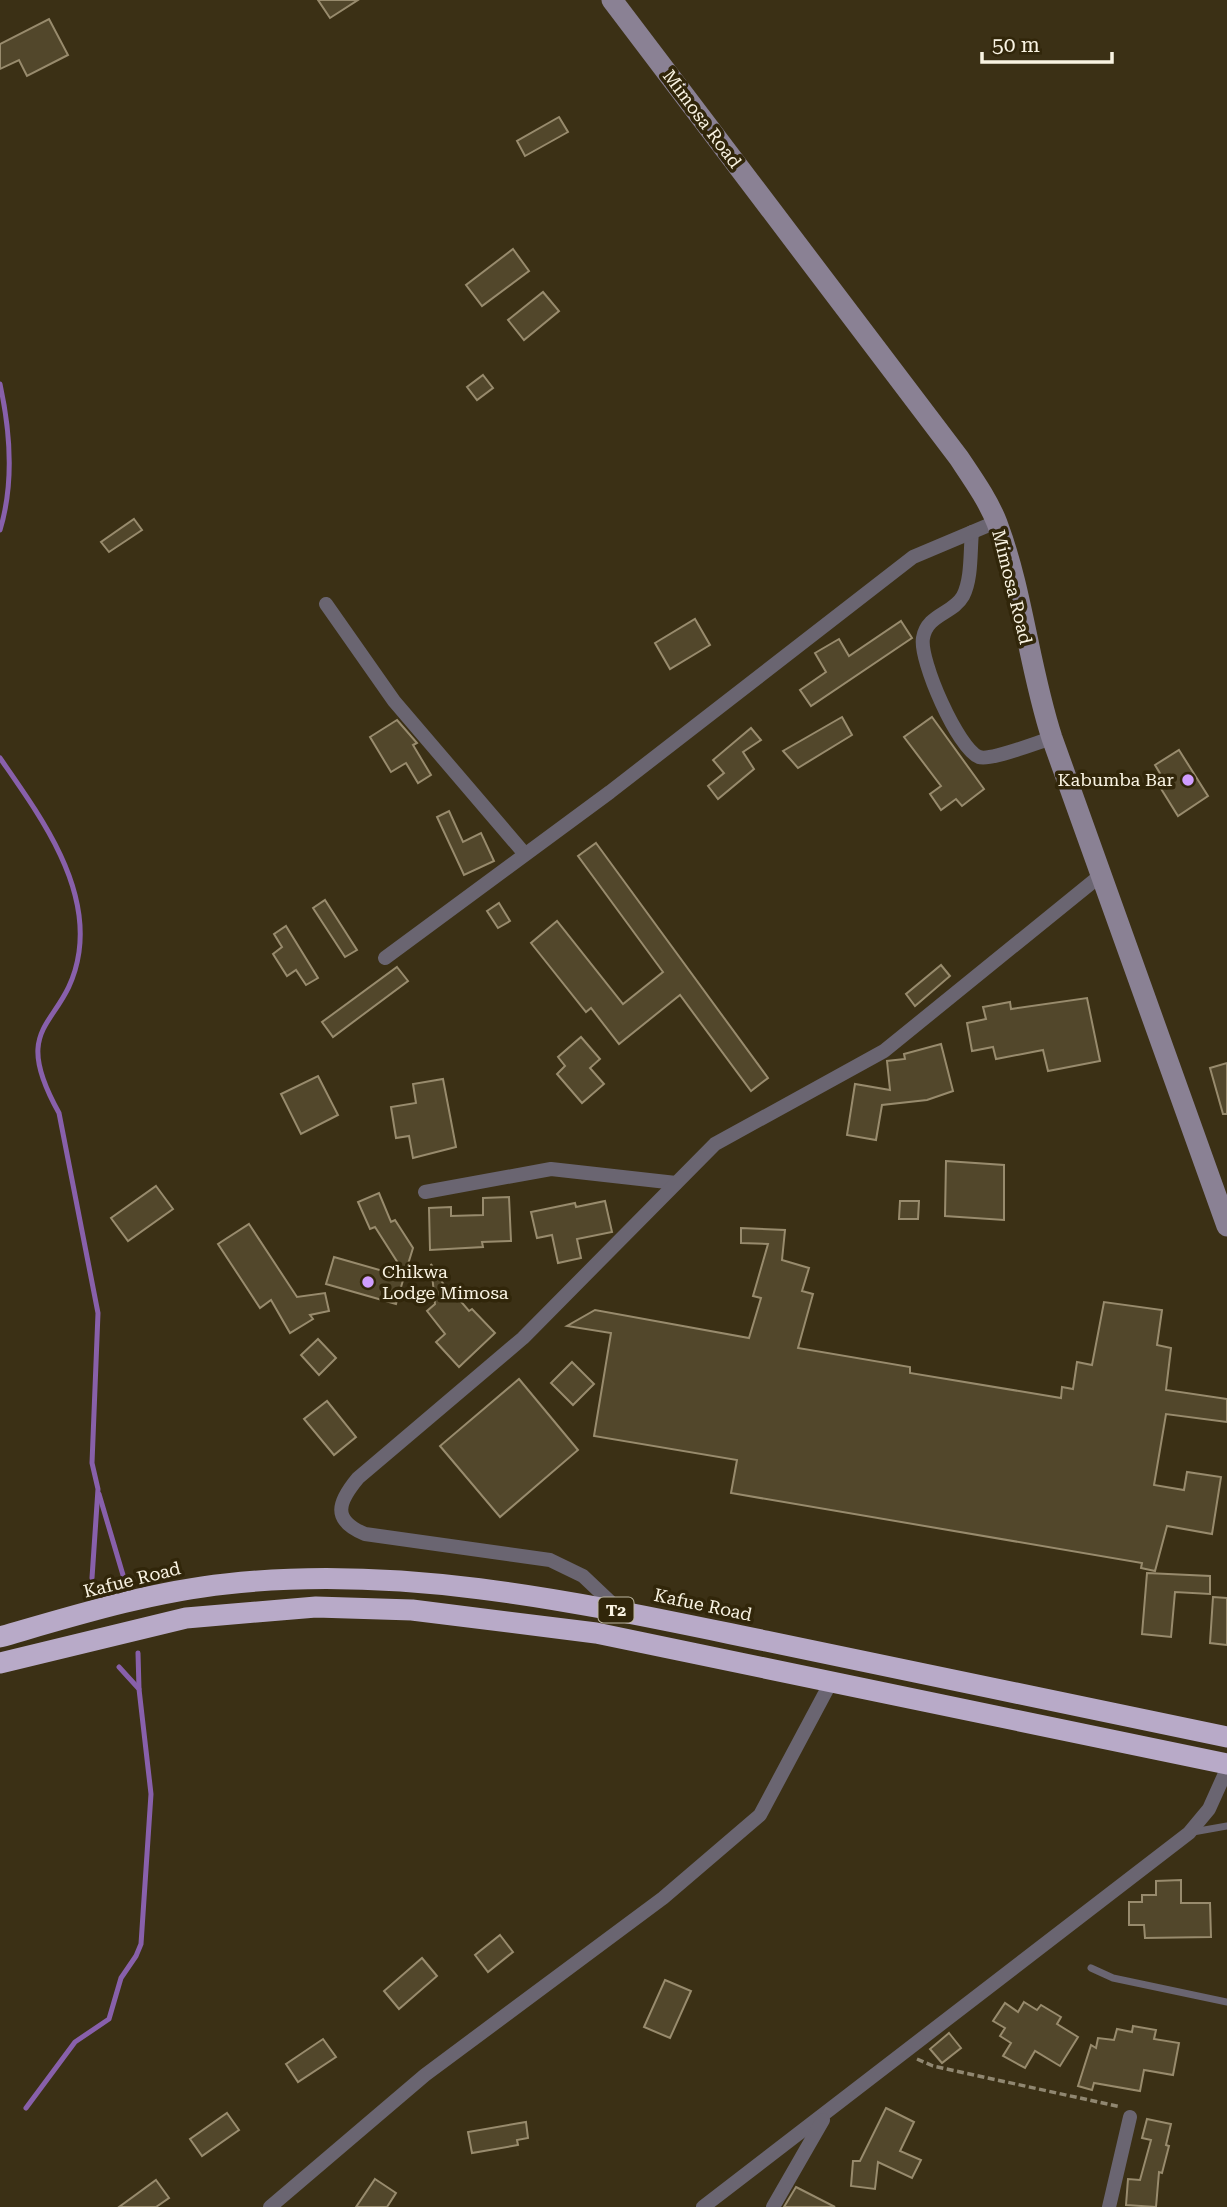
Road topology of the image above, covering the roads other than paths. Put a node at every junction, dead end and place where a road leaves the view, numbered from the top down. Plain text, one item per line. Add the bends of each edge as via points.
1 (612, 0) edge
2 (996, 522) junction
3 (972, 532) junction
4 (326, 604) dead end
5 (1052, 738) junction
6 (524, 853) junction
7 (1101, 875) junction
8 (385, 958) dead end
9 (676, 1183) junction
10 (425, 1192) dead end
11 (1227, 1226) edge
12 (621, 1612) junction
13 (0, 1637) edge
14 (0, 1663) edge
15 (831, 1682) junction
16 (1227, 1737) edge
17 (1227, 1766) edge
18 (1227, 1826) edge
19 (1189, 1833) junction
20 (1091, 1968) dead end
21 (1227, 2001) edge
22 (827, 2113) junction
23 (1130, 2117) road end
24 (270, 2207) edge
25 (703, 2207) edge
26 (773, 2207) edge
27 (1109, 2207) edge

1 - 2 street, Mimosa Road via 959,457
2 - 3 street
2 - 5 street, Mimosa Road
3 - 5 street via 965,591 958,603 933,619 925,631 925,664 975,755 987,758
3 - 6 street via 913,558
4 - 6 street via 394,701
5 - 7 street, Mimosa Road
6 - 8 street
7 - 9 street via 891,1045 715,1144
7 - 11 street, Mimosa Road
9 - 10 street via 551,1169
9 - 12 street via 523,1338 358,1478 346,1492 341,1510 347,1525 365,1534 530,1555 559,1563 601,1589
12 - 13 highway, Kafue Road / T2 via 439,1584 269,1581 178,1591
12 - 16 highway, Kafue Road / T2
14 - 15 highway, T2 via 186,1618 316,1607 412,1610 522,1622
15 - 17 highway, T2
15 - 24 street via 760,1815 663,1898 425,2075
17 - 19 street via 1209,1809
18 - 19 lane
19 - 22 street
20 - 21 lane via 1113,1978
22 - 25 street
22 - 26 street
23 - 27 street

